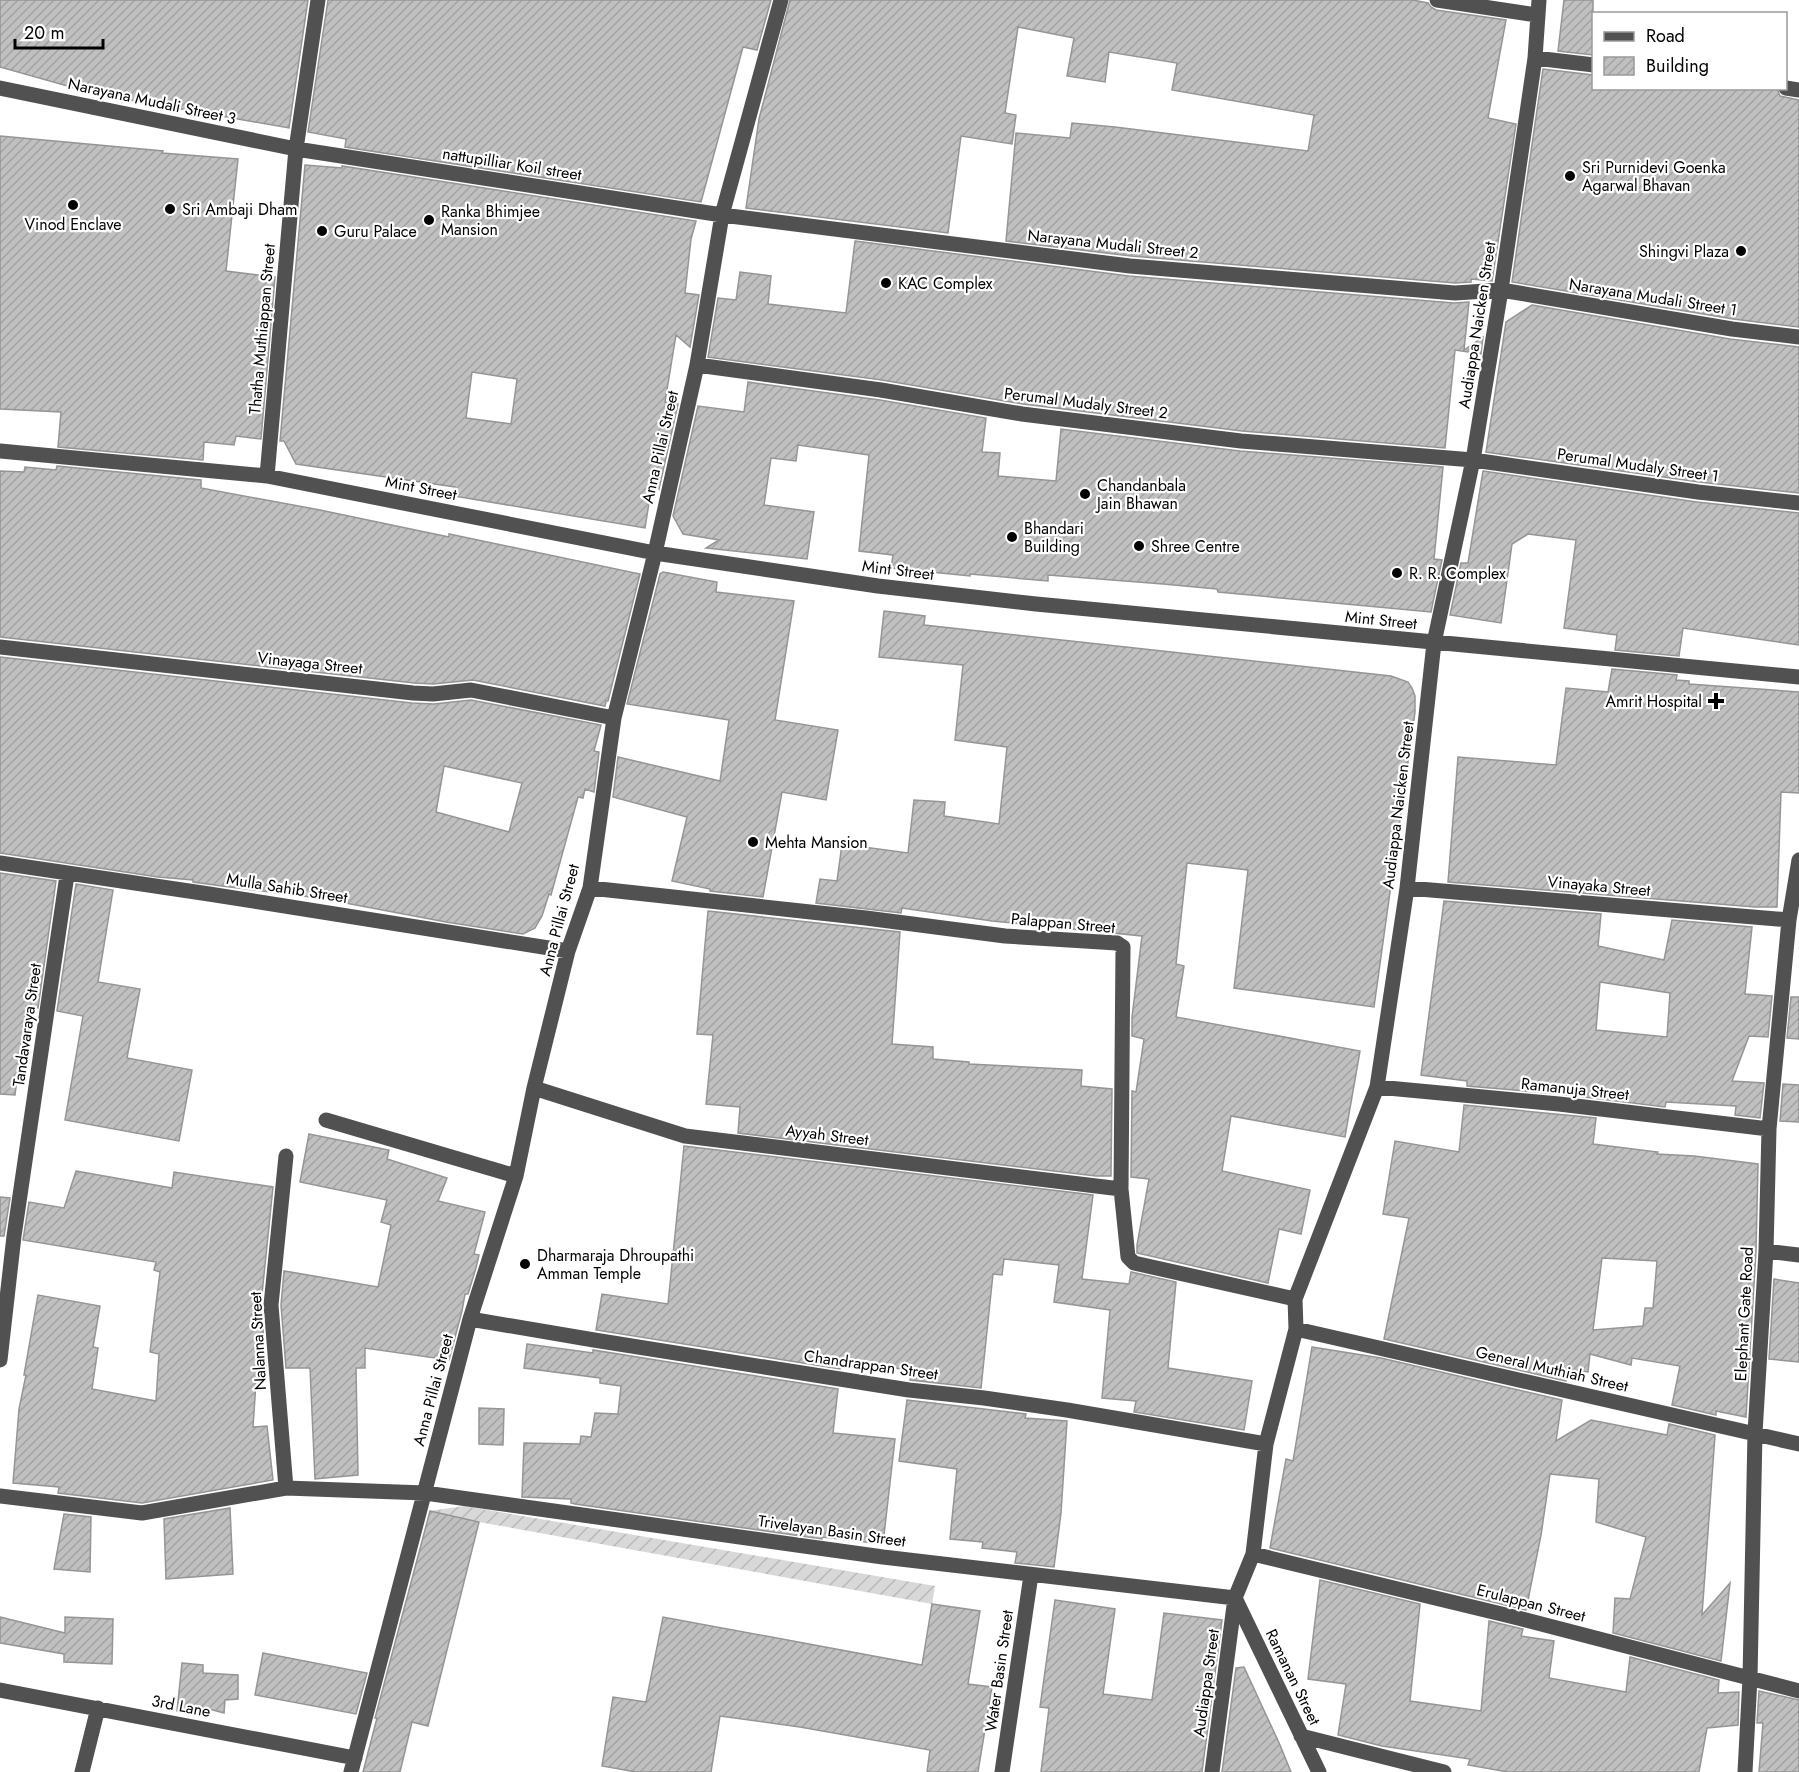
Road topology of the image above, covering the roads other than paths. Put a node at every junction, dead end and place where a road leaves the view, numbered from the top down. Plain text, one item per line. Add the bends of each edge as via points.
1 (318, 0) edge
2 (781, 0) edge
3 (1437, 0) edge
4 (1538, 8) edge
5 (1535, 58) junction
6 (1592, 65) edge
7 (0, 88) edge
8 (296, 149) junction
9 (722, 215) junction
10 (1501, 290) junction
11 (1799, 337) edge
12 (697, 365) junction
13 (0, 451) edge
14 (1473, 460) junction
15 (267, 476) junction
16 (1799, 503) edge
17 (655, 553) junction
18 (1434, 644) junction
19 (0, 647) edge
20 (1799, 677) edge
21 (614, 718) junction
22 (1799, 860) edge
23 (0, 864) edge
24 (68, 875) junction
25 (590, 888) junction
26 (1407, 888) junction
27 (1789, 920) junction
28 (568, 951) junction
29 (1377, 1087) junction
30 (534, 1088) junction
31 (326, 1120) dead end
32 (1769, 1129) junction
33 (286, 1156) dead end
34 (516, 1176) junction
35 (1121, 1189) junction
36 (1766, 1251) junction
37 (1799, 1255) edge
38 (1295, 1299) junction
39 (470, 1318) junction
40 (1296, 1329) junction
41 (0, 1360) edge
42 (1755, 1433) junction
43 (1266, 1444) junction
44 (1799, 1444) edge
45 (286, 1488) junction
46 (424, 1493) junction
47 (0, 1496) edge
48 (1253, 1554) junction
49 (1030, 1575) junction
50 (1235, 1598) junction
51 (1750, 1678) junction
52 (0, 1690) edge
53 (1799, 1691) edge
54 (98, 1708) junction
55 (1301, 1736) junction
56 (353, 1765) edge
57 (82, 1772) edge
58 (1002, 1772) edge
59 (1212, 1772) edge
60 (1319, 1772) edge
61 (1443, 1772) edge
62 (1745, 1772) edge

1 - 8 street, Thatha Muthiappan Street
2 - 9 street, Anna Pillai Street
3 - 4 street
4 - 5 street, Audiappa Naicken Street
5 - 6 street
5 - 10 street, Audiappa Naicken Street
7 - 8 street, Narayana Mudali Street 3
8 - 9 street, nattupilliar Koil street
8 - 15 street, Thatha Muthiappan Street
9 - 10 street, Narayana Mudali Street 2 via 1130,266 1455,293
9 - 12 street, Anna Pillai Street
10 - 11 street, Narayana Mudali Street 1
10 - 14 street, Audiappa Naicken Street
12 - 14 street, Perumal Mudaly Street 2 via 1241,441
12 - 17 street, Anna Pillai Street
13 - 15 street, Mint Street
14 - 16 street, Perumal Mudaly Street 1
14 - 18 street, Audiappa Naicken Street
15 - 17 street, Mint Street
17 - 18 street, Mint Street via 878,586
17 - 21 street, Anna Pillai Street
18 - 20 street, Mint Street
18 - 26 street, Audiappa Naicken Street
19 - 21 street, Vinayaga Street via 413,693 471,690
21 - 25 street, Anna Pillai Street
22 - 27 street, Elephant Gate Road
23 - 24 street, Mulla Sahib Street
24 - 28 street, Mulla Sahib Street
24 - 41 street, Tandavaraya Street via 14,1236
25 - 28 street, Anna Pillai Street
25 - 35 street, Palappan Street via 1005,936 1117,943 1123,947
26 - 27 street, Vinayaka Street
26 - 29 street, Audiappa Naicken Street
27 - 32 street, Elephant Gate Road
28 - 30 street, Anna Pillai Street
29 - 32 street, Ramanuja Street
29 - 38 street, Audiappa Naicken Street
30 - 34 street, Anna Pillai Street
30 - 35 street, Ayyah Street via 685,1136
31 - 34 street
32 - 36 street, Elephant Gate Road
33 - 45 street, Nalanna Street via 271,1305
34 - 39 street, Anna Pillai Street
35 - 38 street, Palappan Street via 1128,1257 1134,1263
36 - 37 street
36 - 42 street, Elephant Gate Road
38 - 40 street, Audiappa Naicken Street
39 - 43 street, Chandrappan Street
39 - 46 street, Anna Pillai Street
40 - 42 street, General Muthiah Street
40 - 43 street, Audiappa Naicken Street
42 - 44 street, General Muthiah Street
42 - 51 street, Elephant Gate Road
43 - 48 street, Audiappa Naicken Street
45 - 46 street, Trivelayan Basin Street
45 - 47 street, Trivelayan Basin Street via 142,1513
46 - 49 street, Trivelayan Basin Street
46 - 56 street, Anna Pillai Street
48 - 50 street, Audiappa Naicken Street
48 - 51 street, Erulappan Street
49 - 50 street, Trivelayan Basin Street
49 - 58 street, Water Basin Street
50 - 55 street, Ramanan Street
50 - 59 street, Audiappa Street
51 - 53 street, Erulappan Street
51 - 62 street, Elephant Gate Road
52 - 54 street, 3rd Lane
54 - 56 street, 3rd Lane
54 - 57 street
55 - 60 street, Ramanan Street
55 - 61 street

